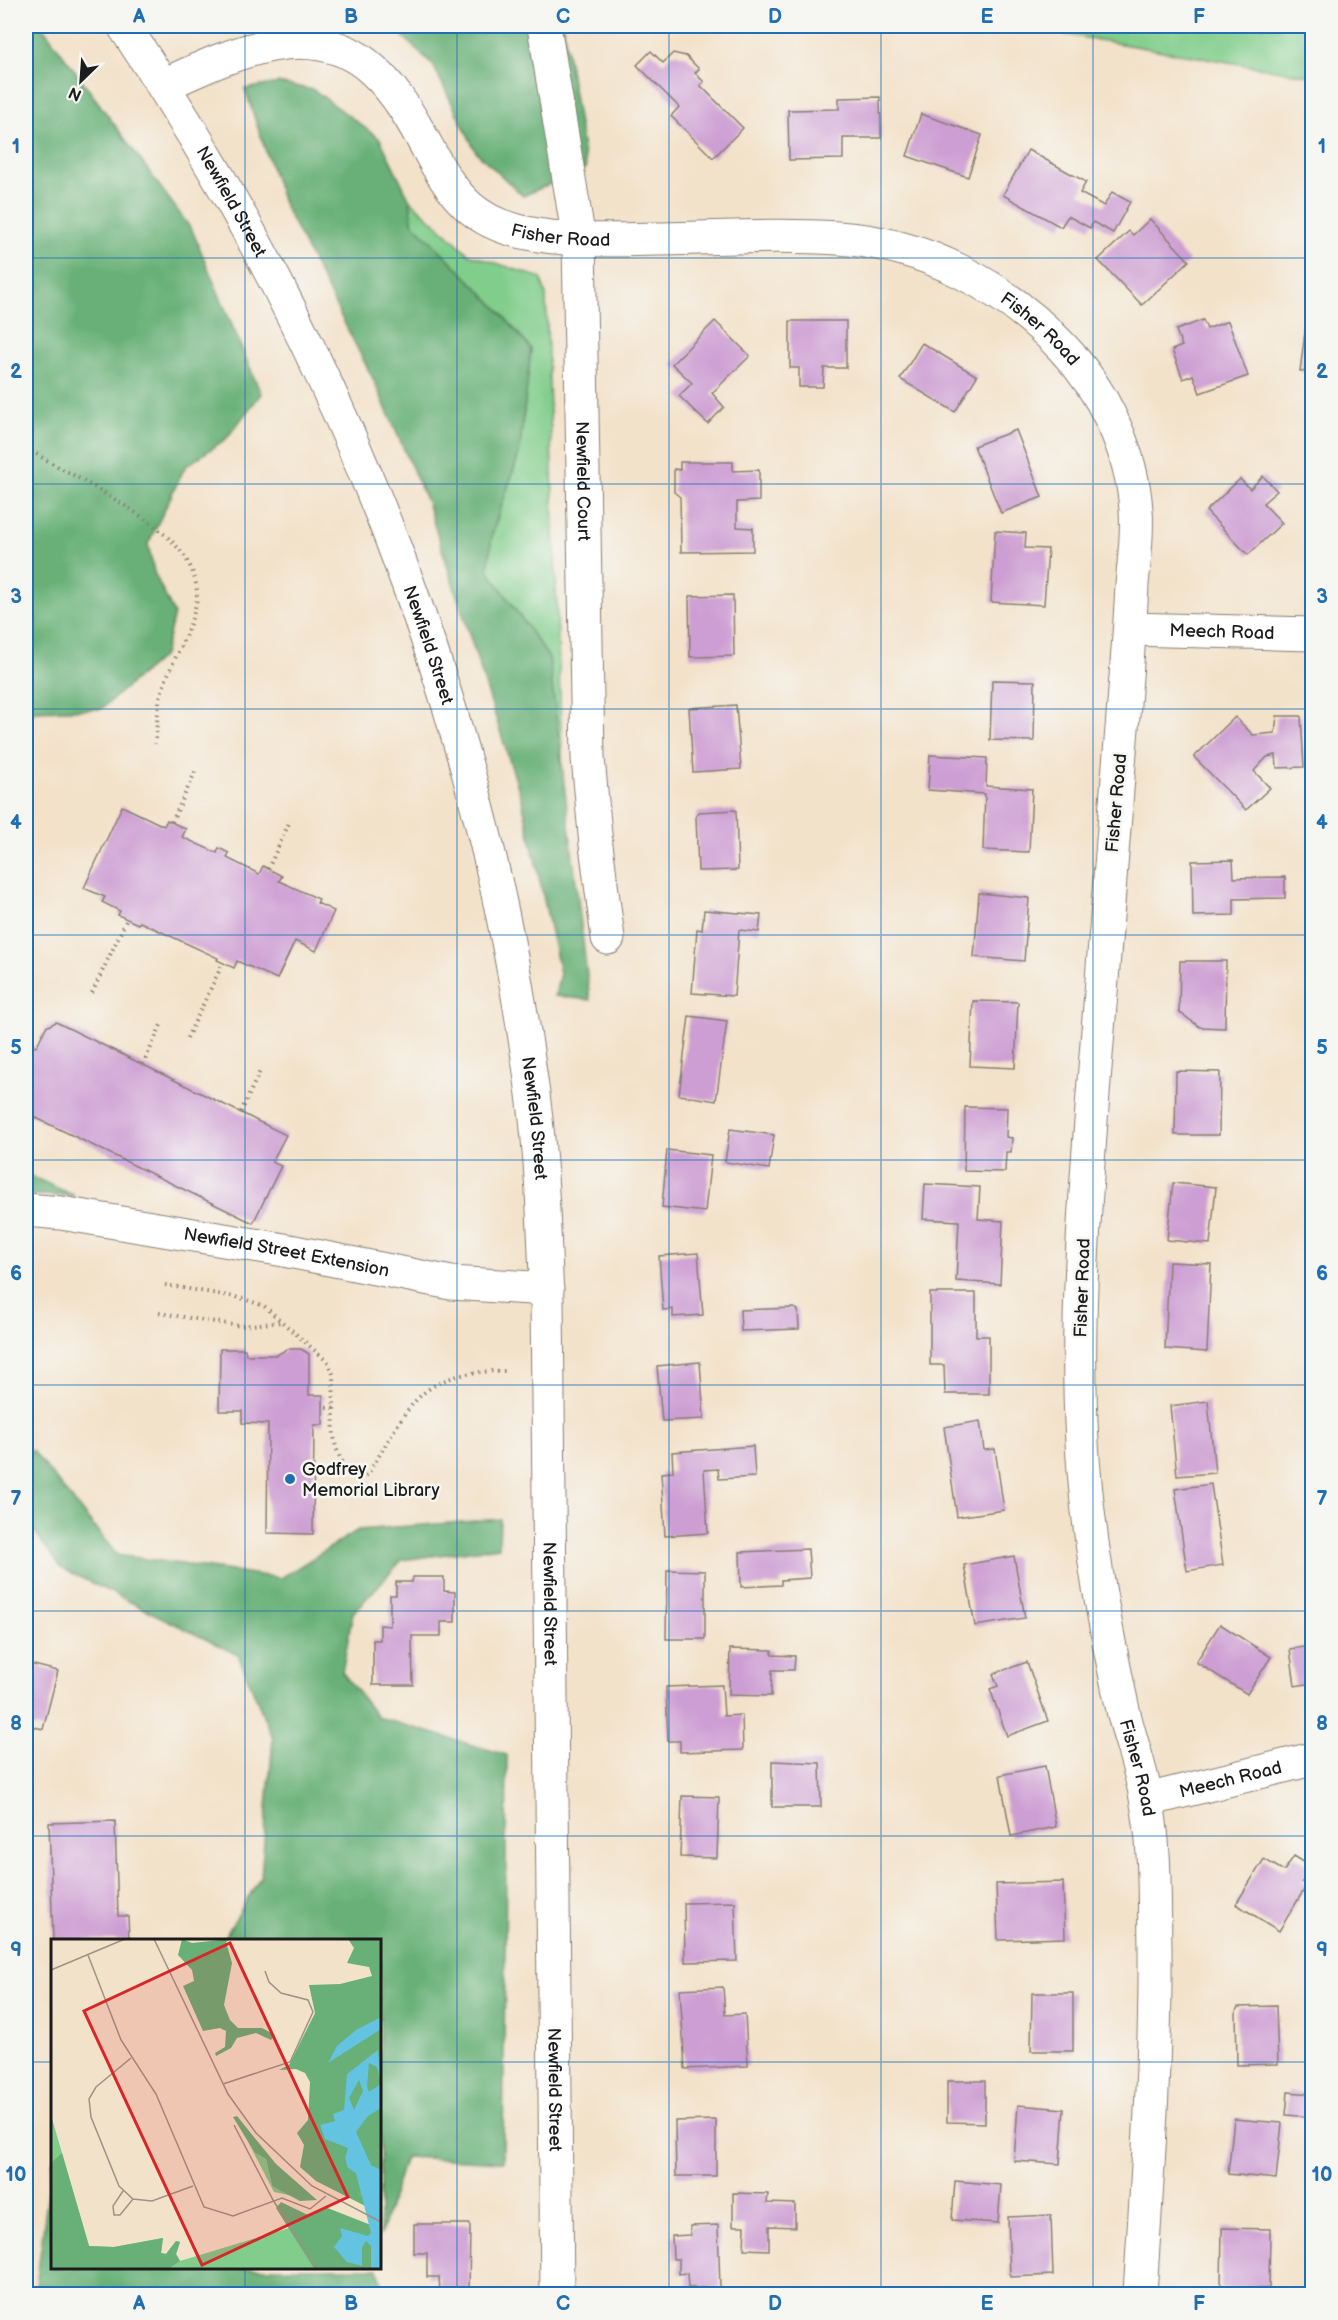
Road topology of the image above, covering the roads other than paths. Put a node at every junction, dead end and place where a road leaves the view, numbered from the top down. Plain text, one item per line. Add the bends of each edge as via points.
1 (124, 26) edge
2 (544, 26) edge
3 (164, 85) junction
4 (579, 240) junction
5 (1130, 629) junction
6 (1312, 634) edge
7 (608, 938) dead end
8 (26, 1210) edge
9 (547, 1289) junction
10 (1312, 1759) edge
11 (1147, 1800) junction
12 (557, 2295) edge
13 (1140, 2295) edge

1 - 3 street, Newfield Street
2 - 4 street, Newfield Court
3 - 4 street, Fisher Road via 229,56 268,45 311,43 347,51 377,73 399,99 446,180 482,218 517,231
3 - 9 street, Newfield Street via 239,210 314,356 357,448 404,566 475,800 519,999 543,1189
4 - 5 street, Fisher Road via 846,238 934,260 1010,299 1071,356 1116,428 1128,463 1137,511
4 - 7 street, Newfield Court via 588,758
5 - 6 street, Meech Road
5 - 11 street, Fisher Road via 1084,1209 1079,1331 1082,1446 1096,1577
8 - 9 street, Newfield Street Extension via 284,1250 451,1283
9 - 12 street, Newfield Street
10 - 11 street, Meech Road
11 - 13 street, Fisher Road via 1154,1872 1154,2070

